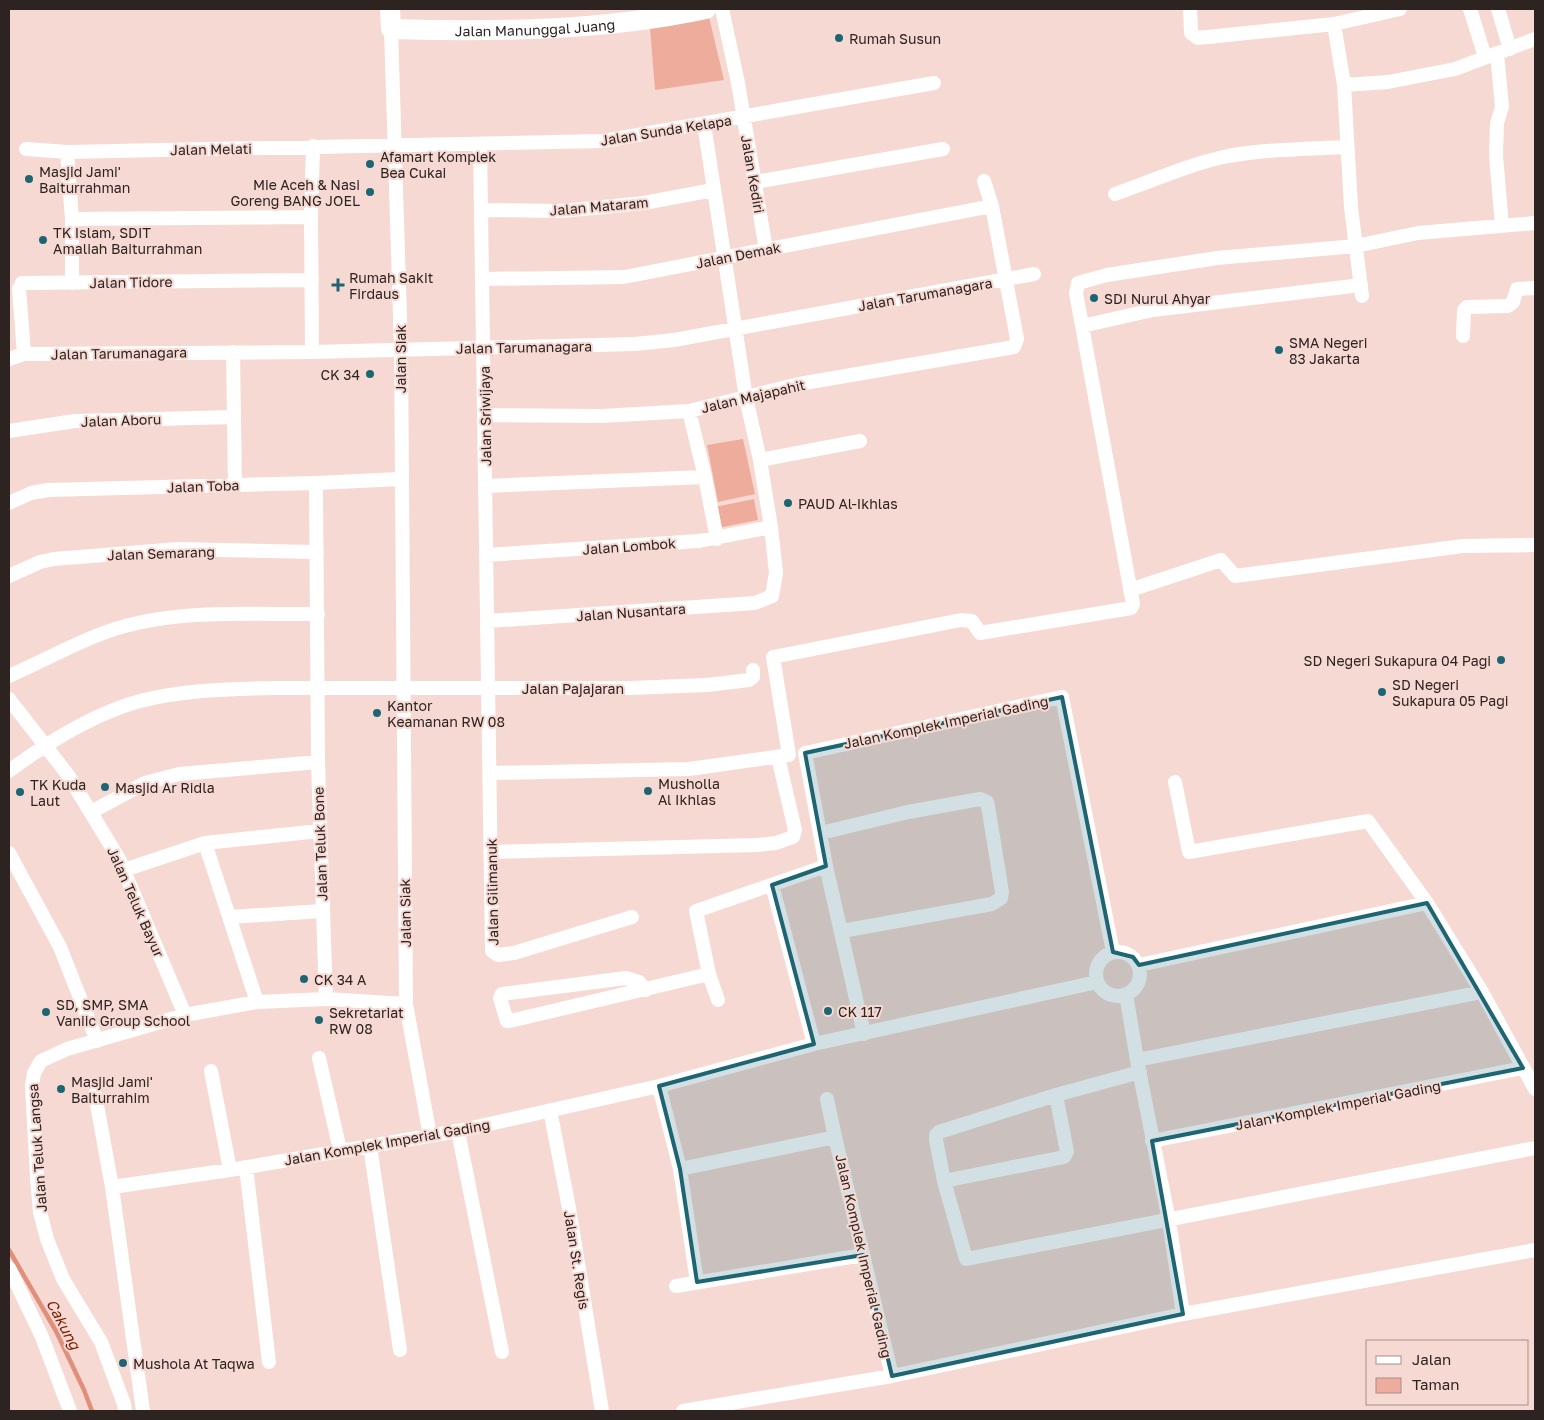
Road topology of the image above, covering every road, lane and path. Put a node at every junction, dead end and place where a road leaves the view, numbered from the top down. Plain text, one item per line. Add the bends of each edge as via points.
1 (390, 9) edge
2 (706, 9) edge
3 (722, 9) edge
4 (1190, 9) edge
5 (1400, 9) edge
6 (1470, 9) edge
7 (1498, 9) edge
8 (1334, 24) junction
9 (391, 29) junction
10 (1535, 39) edge
11 (1497, 53) junction
12 (934, 83) dead end
13 (1344, 85) junction
14 (743, 117) junction
15 (704, 124) junction
16 (480, 145) junction
17 (313, 146) junction
18 (396, 146) junction
19 (1347, 147) junction
20 (943, 149) dead end
21 (26, 150) dead end
22 (67, 152) junction
23 (755, 182) junction
24 (984, 182) dead end
25 (713, 190) junction
26 (1115, 194) dead end
27 (992, 206) junction
28 (483, 210) junction
29 (311, 217) junction
30 (72, 219) junction
31 (1535, 223) edge
32 (1502, 226) junction
33 (1356, 246) junction
34 (766, 250) junction
35 (723, 258) junction
36 (1034, 274) dead end
37 (482, 279) junction
38 (1006, 279) junction
39 (312, 280) junction
40 (72, 283) junction
41 (1535, 288) edge
42 (1082, 326) junction
43 (735, 327) junction
44 (1463, 336) dead end
45 (483, 348) junction
46 (400, 349) junction
47 (233, 352) junction
48 (312, 352) junction
49 (24, 354) junction
50 (9, 359) edge
51 (746, 398) junction
52 (689, 411) junction
53 (485, 415) junction
54 (234, 417) junction
55 (9, 431) edge
56 (860, 441) dead end
57 (760, 460) junction
58 (705, 477) junction
59 (400, 479) junction
60 (316, 483) junction
61 (235, 484) junction
62 (486, 486) junction
63 (9, 503) edge
64 (771, 527) junction
65 (717, 539) junction
66 (1535, 546) edge
67 (317, 552) junction
68 (486, 555) junction
69 (9, 576) edge
70 (1130, 590) junction
71 (318, 614) junction
72 (488, 621) junction
73 (753, 670) dead end
74 (9, 676) edge
75 (404, 688) junction
76 (489, 688) junction
77 (318, 689) junction
78 (9, 699) edge
79 (45, 744) junction
80 (784, 756) junction
81 (318, 762) junction
82 (9, 771) edge
83 (491, 773) junction
84 (1175, 782) dead end
85 (91, 812) junction
86 (319, 832) junction
87 (821, 833) junction
88 (205, 843) junction
89 (490, 852) junction
90 (9, 853) edge
91 (826, 866) junction
92 (124, 870) junction
93 (772, 885) junction
94 (1428, 903) junction
95 (322, 911) junction
96 (231, 917) junction
97 (632, 917) dead end
98 (842, 931) junction
99 (1114, 952) junction
100 (1139, 965) junction
101 (709, 974) junction
102 (1097, 982) junction
103 (646, 990) junction
104 (1482, 992) junction
105 (1126, 994) junction
106 (326, 999) junction
107 (718, 1000) dead end
108 (258, 1002) junction
109 (406, 1004) junction
110 (185, 1015) junction
111 (864, 1034) junction
112 (97, 1041) junction
113 (814, 1044) junction
114 (319, 1058) dead end
115 (1138, 1066) junction
116 (1523, 1068) junction
117 (211, 1071) dead end
118 (659, 1086) junction
119 (1535, 1090) edge
120 (95, 1094) dead end
121 (1056, 1095) junction
122 (827, 1099) dead end
123 (550, 1110) junction
124 (458, 1131) junction
125 (430, 1136) junction
126 (835, 1137) junction
127 (1152, 1141) junction
128 (370, 1146) junction
129 (1535, 1148) edge
130 (340, 1150) junction
131 (246, 1168) junction
132 (680, 1169) junction
133 (230, 1170) junction
134 (944, 1180) junction
135 (112, 1187) junction
136 (1169, 1221) junction
137 (1535, 1250) edge
138 (863, 1255) junction
139 (9, 1268) edge
140 (697, 1282) junction
141 (676, 1286) dead end
142 (1183, 1314) junction
143 (400, 1350) dead end
144 (502, 1352) dead end
145 (269, 1362) dead end
146 (892, 1376) junction
147 (70, 1411) edge
148 (125, 1411) edge
149 (143, 1411) edge
150 (602, 1411) edge
151 (683, 1411) edge

1 - 9 street
2 - 9 street, Jalan Manunggal Juang via 660,19 571,28
3 - 14 street, Jalan Kediri
4 - 8 street via 1191,33 1198,38
5 - 8 street
6 - 11 street
7 - 11 street
8 - 13 street
9 - 18 street, Jalan Siak
10 - 11 street
11 - 13 street via 1455,69 1388,82
11 - 32 street via 1502,106 1496,156
12 - 14 street, Jalan Sunda Kelapa
13 - 19 street
14 - 15 street, Jalan Sunda Kelapa
14 - 23 street, Jalan Kediri
15 - 16 street, Jalan Sunda Kelapa via 602,141
15 - 25 street
16 - 18 street, Jalan Sunda Kelapa
16 - 28 street, Jalan Sriwijaya
17 - 18 street, Jalan Melati
17 - 22 street, Jalan Melati
17 - 29 street
18 - 46 street, Jalan Siak
19 - 26 street via 1227,157
19 - 33 street
20 - 23 street
21 - 22 street, Jalan Melati
22 - 30 street
23 - 34 street, Jalan Kediri
24 - 27 street
25 - 28 street, Jalan Mataram via 644,203 562,211
25 - 35 street
27 - 34 street, Jalan Demak
27 - 38 street
28 - 37 street, Jalan Sriwijaya
29 - 30 street
29 - 39 street
30 - 40 street
31 - 32 street
32 - 33 street via 1418,233
33 - 42 street via 1207,259 1078,282 1076,293
33 - 42 street via 1361,290 1153,310
34 - 35 street, Jalan Demak
35 - 37 street, Jalan Demak via 624,277
35 - 43 street
36 - 38 street, Jalan Tarumanagara
37 - 45 street, Jalan Sriwijaya
38 - 43 street, Jalan Tarumanagara
38 - 51 street, Jalan Majapahit via 1017,343 1014,347 799,384
39 - 40 street, Jalan Tidore
39 - 48 street
40 - 49 street, Jalan Tidore via 20,284
41 - 44 street via 1517,289 1513,302 1508,306 1467,307 1464,310
42 - 70 street
43 - 45 street, Jalan Tarumanagara via 674,340 634,344
43 - 51 street
45 - 46 street, Jalan Tarumanagara
45 - 53 street, Jalan Sriwijaya
46 - 48 street, Jalan Tarumanagara
46 - 59 street, Jalan Siak
47 - 48 street, Jalan Tarumanagara
47 - 49 street, Jalan Tarumanagara
47 - 54 street
49 - 50 street, Jalan Tarumanagara
51 - 52 street, Jalan Majapahit
51 - 57 street
52 - 53 street, Jalan Majapahit via 602,416
52 - 58 street
53 - 62 street, Jalan Sriwijaya
54 - 55 street, Jalan Aboru via 75,421
54 - 61 street
56 - 57 street
57 - 64 street
58 - 62 street
58 - 65 street
59 - 60 street, Jalan Toba
59 - 75 street, Jalan Siak
60 - 61 street, Jalan Toba
60 - 67 street, Jalan Teluk Bone
61 - 63 street, Jalan Toba via 48,490 31,493
62 - 68 street, Jalan Sriwijaya
64 - 65 street, Jalan Lombok
64 - 72 street, Jalan Nusantara via 776,574 772,596 755,603
65 - 68 street, Jalan Lombok
66 - 70 street via 1463,546 1236,576 1221,560
67 - 69 street, Jalan Semarang via 178,549 73,557 40,562
67 - 71 street, Jalan Teluk Bone
68 - 72 street, Jalan Sriwijaya
70 - 80 street via 1133,604 1127,610 980,633 972,621 961,620 773,657
71 - 74 street via 191,615 140,623 106,632
71 - 77 street, Jalan Teluk Bone
72 - 76 street, Jalan Sriwijaya
73 - 76 street, Jalan Pajajaran via 752,677 741,682 630,688
75 - 76 street, Jalan Pajajaran
75 - 77 street
75 - 109 street, Jalan Siak
76 - 83 street, Jalan Gilimanuk
77 - 79 street via 219,689 177,694 117,710
77 - 81 street, Jalan Teluk Bone
78 - 79 street, Jalan Teluk Bayur
79 - 82 street
79 - 85 street, Jalan Teluk Bayur
80 - 83 street via 689,769
80 - 89 street via 795,830 793,837 787,840 757,845
81 - 85 street via 179,774 145,783
81 - 86 street, Jalan Teluk Bone
83 - 89 street, Jalan Gilimanuk
84 - 94 street via 1189,852 1368,821
85 - 92 street, Jalan Teluk Bayur
86 - 88 street
86 - 95 street, Jalan Teluk Bone
87 - 91 street, Jalan Komplek Imperial Gading
87 - 98 street via 980,799 988,806 1002,892 997,901
87 - 99 street, Jalan Komplek Imperial Gading via 805,753 1062,696
88 - 92 street
88 - 96 street
89 - 97 street, Jalan Gilimanuk via 492,952 514,953
90 - 112 street via 60,947
91 - 93 street
91 - 98 street, Jalan Komplek Imperial Gading
92 - 110 street, Jalan Teluk Bayur
93 - 101 street via 696,911
93 - 113 street
94 - 100 street
94 - 104 street
95 - 96 street
95 - 106 street, Jalan Teluk Bone
96 - 108 street
98 - 111 street, Jalan Komplek Imperial Gading
99 - 100 street via 1124,952
99 - 102 street via 1099,963
100 - 105 street via 1141,977 1136,988
101 - 103 street
101 - 107 street
102 - 105 street via 1109,994
102 - 111 street, Jalan Komplek Imperial Gading
103 - 103 street via 507,1021 500,998 502,994 626,978 639,982
104 - 115 street
104 - 116 street
105 - 115 street
106 - 108 street, Jalan Teluk Langsa
106 - 109 street, Jalan Teluk Langsa
108 - 110 street, Jalan Teluk Langsa
109 - 125 street, Jalan Siak
110 - 112 street, Jalan Teluk Langsa
111 - 113 street, Jalan Komplek Imperial Gading
112 - 148 street, Jalan Teluk Langsa via 67,1049 41,1062 34,1073 35,1159 40,1212 47,1239 63,1279 101,1342
113 - 118 street, Jalan Komplek Imperial Gading
114 - 130 street
115 - 121 street
115 - 127 street
116 - 119 street
116 - 127 street, Jalan Komplek Imperial Gading
117 - 133 street
118 - 123 street, Jalan Komplek Imperial Gading
118 - 132 street
120 - 135 street
121 - 134 street via 939,1132 936,1140
121 - 134 street via 1067,1152 1064,1157
122 - 126 street, Jalan Komplek Imperial Gading
123 - 124 street, Jalan Komplek Imperial Gading
123 - 150 street, Jalan St. Regis
124 - 125 street, Jalan Komplek Imperial Gading
124 - 144 street
125 - 128 street, Jalan Komplek Imperial Gading
126 - 132 street, Jalan Komplek Imperial Gading
126 - 138 street, Jalan Komplek Imperial Gading
127 - 136 street
128 - 130 street, Jalan Komplek Imperial Gading
128 - 143 street
129 - 136 street
130 - 131 street, Jalan Komplek Imperial Gading
131 - 133 street, Jalan Komplek Imperial Gading
131 - 145 street
132 - 140 street
133 - 135 street, Jalan Komplek Imperial Gading
134 - 136 street via 968,1260
135 - 149 street
136 - 142 street
137 - 142 street
138 - 140 street
138 - 146 street, Jalan Komplek Imperial Gading
139 - 147 street via 42,1336
140 - 141 street
142 - 146 street
146 - 151 street

